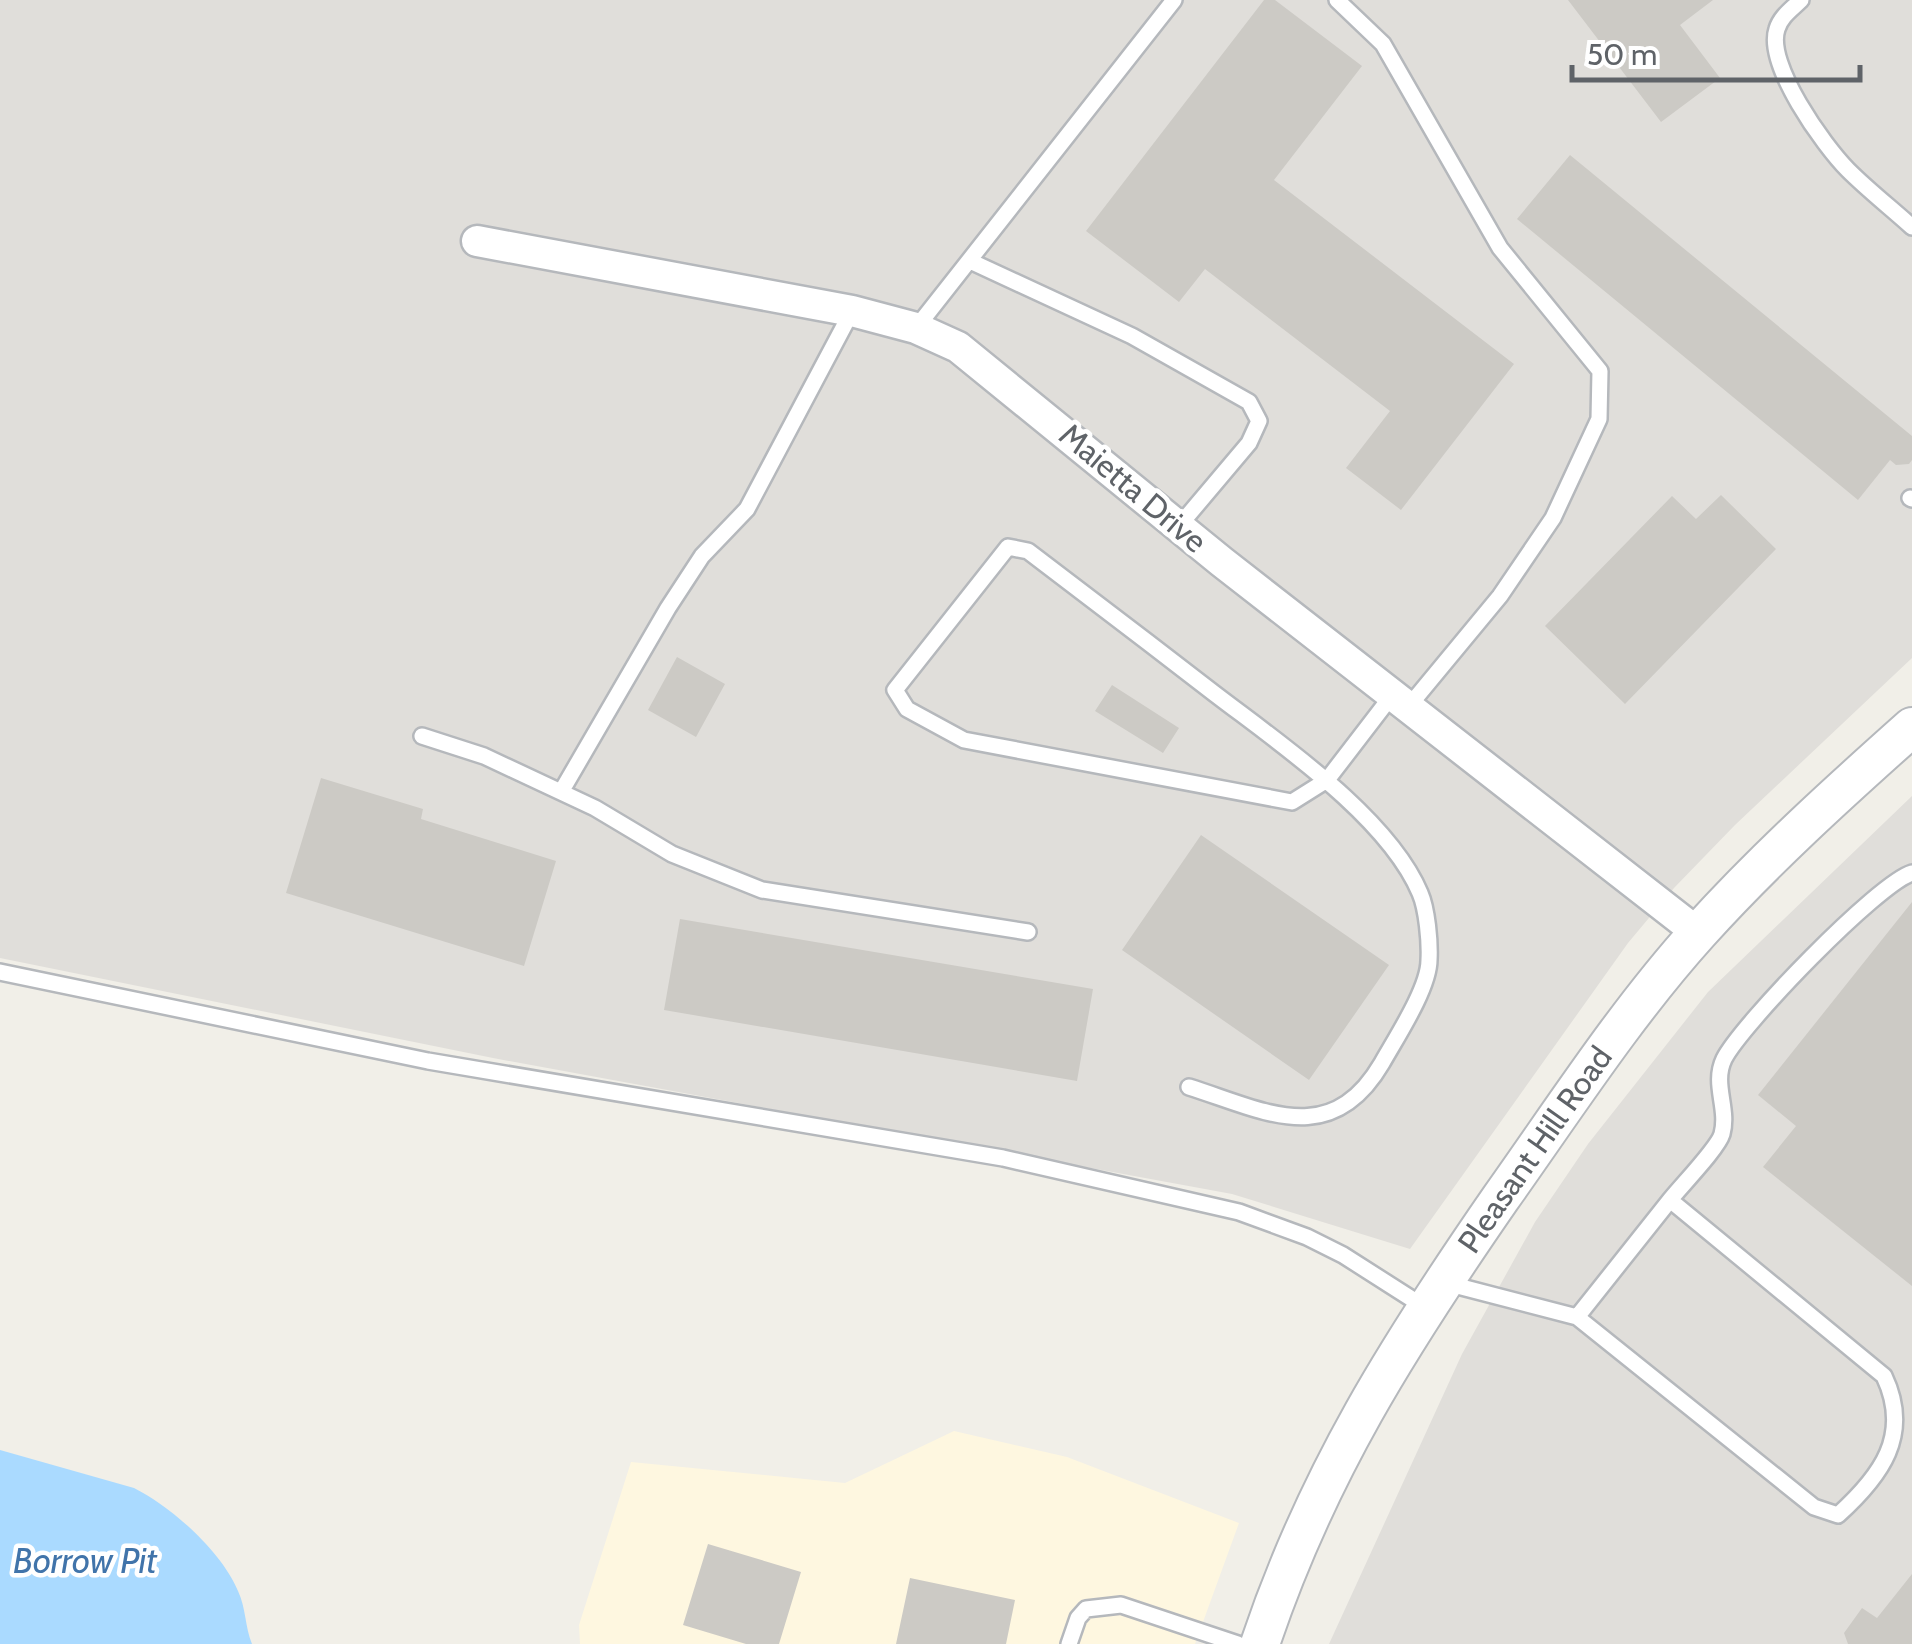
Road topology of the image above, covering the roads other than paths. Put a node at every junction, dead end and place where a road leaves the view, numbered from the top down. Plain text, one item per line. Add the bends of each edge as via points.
1 (1174, 0) edge
2 (1337, 0) edge
3 (1802, 0) edge
4 (1912, 227) edge
5 (477, 241) dead end
6 (970, 260) junction
7 (852, 310) junction
8 (916, 328) junction
9 (1179, 526) junction
10 (1400, 699) junction
11 (422, 736) dead end
12 (1908, 736) edge
13 (1327, 780) junction
14 (562, 792) junction
15 (1912, 873) edge
16 (1028, 932) dead end
17 (1698, 932) junction
18 (0, 972) edge
19 (1189, 1088) dead end
20 (1670, 1200) junction
21 (1434, 1295) junction
22 (1576, 1317) junction
23 (1069, 1644) edge
24 (1238, 1644) edge
25 (1260, 1644) edge

1 - 6 lane
2 - 10 lane via 1383,44 1500,248 1600,371 1599,419 1553,518 1500,596
3 - 4 lane via 1775,33 1788,79 1823,141
5 - 7 street, Maietta Drive
6 - 8 lane
6 - 9 lane via 1132,336 1249,402 1259,420 1249,443
7 - 8 street, Maietta Drive
7 - 14 lane via 746,509 676,595
8 - 9 street, Maietta Drive via 982,364
9 - 10 street, Maietta Drive
10 - 13 lane
10 - 17 street, Maietta Drive
11 - 14 lane
12 - 17 street, Pleasant Hill Road
13 - 13 lane via 1028,551 1008,548 895,690 907,709 964,740 1292,802
13 - 19 lane via 1391,846 1421,894 1430,963 1412,1010 1378,1069 1347,1104 1322,1117 1285,1118
14 - 16 lane via 672,854 762,890
15 - 20 lane via 1858,910 1737,1039 1718,1077 1721,1135
17 - 21 street, Pleasant Hill Road via 1616,1036
18 - 21 lane via 446,1064 1002,1158 1239,1212
20 - 22 lane
20 - 22 lane via 1884,1376 1898,1397 1900,1416 1894,1450 1876,1481 1838,1514 1814,1507
21 - 22 lane
21 - 25 street, Pleasant Hill Road via 1364,1406 1322,1489
23 - 24 lane via 1086,1609 1121,1605

